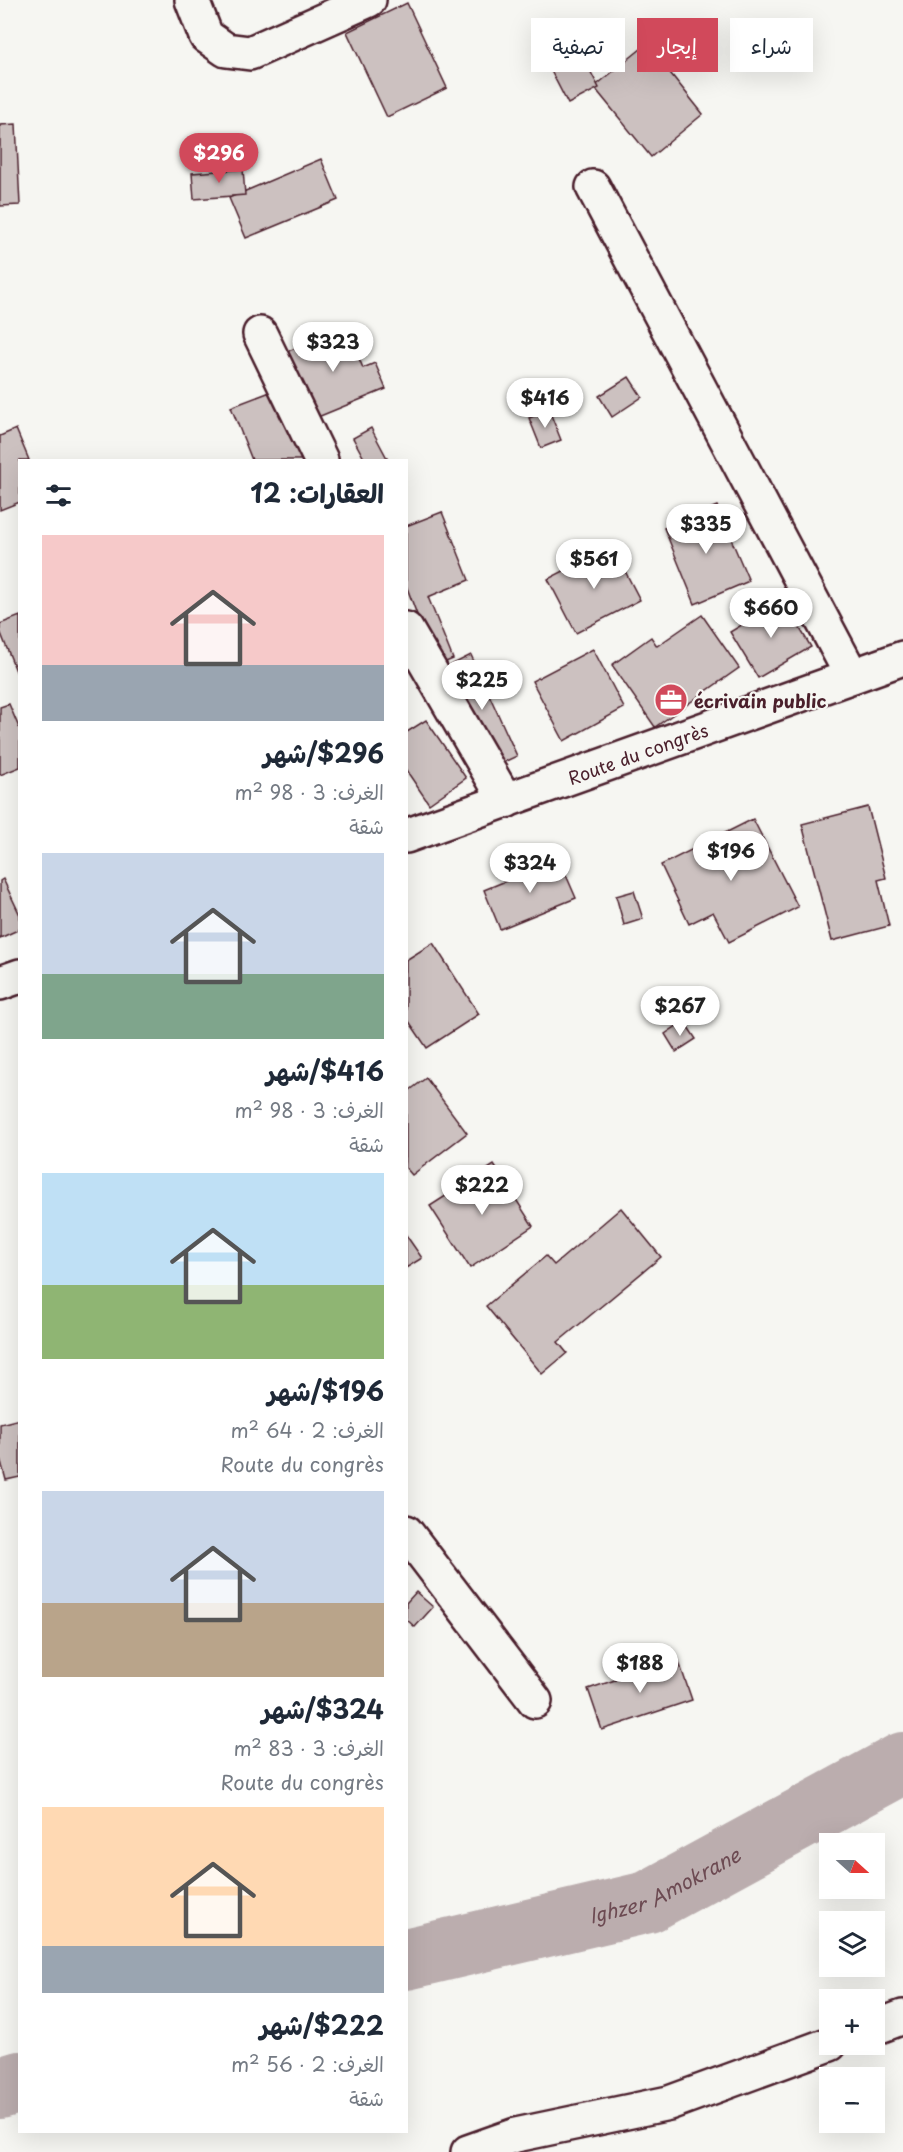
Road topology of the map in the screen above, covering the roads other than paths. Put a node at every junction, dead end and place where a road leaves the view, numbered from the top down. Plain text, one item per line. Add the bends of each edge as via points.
1 (192, 0) edge
2 (369, 0) edge
3 (593, 187) dead end
4 (260, 334) dead end
5 (321, 459) edge
6 (408, 632) edge
7 (903, 658) edge
8 (852, 676) junction
9 (506, 801) junction
10 (408, 835) edge
11 (18, 977) edge
12 (0, 983) edge
13 (408, 1535) edge
14 (535, 1701) dead end
15 (903, 2017) edge
16 (885, 2024) edge
17 (819, 2048) edge
18 (468, 2152) edge

1 - 2 street via 206,36 226,50 250,53
3 - 8 street
4 - 5 street
6 - 9 street
7 - 8 street, Route du congrès
8 - 9 street, Route du congrès
9 - 10 street, Route du congrès
11 - 12 street
13 - 14 street
15 - 16 street
17 - 18 street via 669,2103 516,2135

